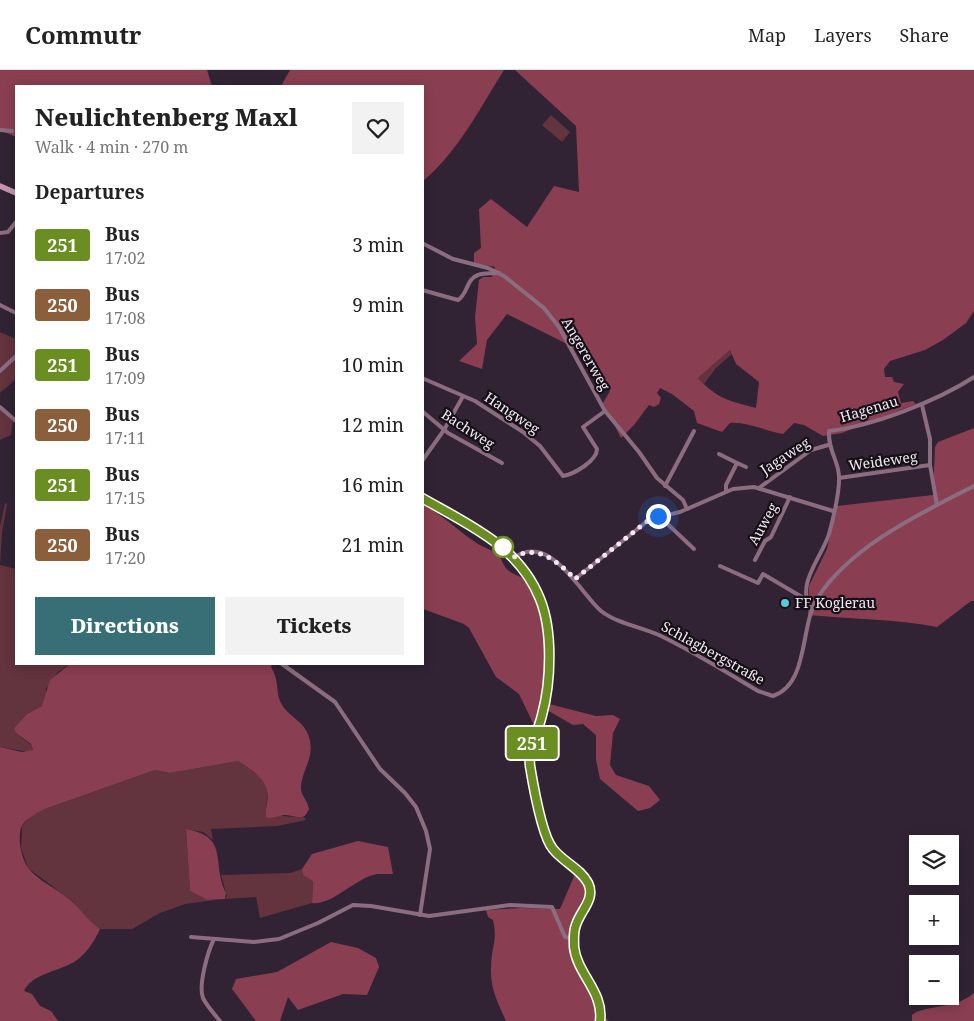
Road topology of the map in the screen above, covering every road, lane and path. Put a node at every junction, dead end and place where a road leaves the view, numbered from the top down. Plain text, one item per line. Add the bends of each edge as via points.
1 (0, 130) edge
2 (12, 131) dead end
3 (0, 186) edge
4 (15, 193) edge
5 (15, 223) edge
6 (0, 233) edge
7 (424, 244) edge
8 (499, 272) junction
9 (424, 291) edge
10 (0, 305) edge
11 (15, 312) edge
12 (15, 357) edge
13 (0, 371) edge
14 (974, 377) edge
15 (424, 379) edge
16 (462, 398) junction
17 (922, 405) junction
18 (0, 407) edge
19 (605, 411) junction
20 (424, 413) edge
21 (15, 420) edge
22 (444, 430) junction
23 (694, 431) dead end
24 (828, 445) junction
25 (719, 454) dead end
26 (424, 458) edge
27 (737, 463) junction
28 (502, 464) dead end
29 (930, 466) junction
30 (746, 467) dead end
31 (563, 476) joint
32 (839, 478) junction
33 (666, 486) junction
34 (974, 486) edge
35 (758, 488) junction
36 (726, 491) junction
37 (790, 498) junction
38 (424, 499) edge
39 (937, 505) junction
40 (687, 509) junction
41 (833, 512) junction
42 (658, 516) junction
43 (694, 549) dead end
44 (515, 557) junction
45 (755, 560) dead end
46 (720, 566) dead end
47 (575, 579) junction
48 (807, 600) junction
49 (811, 610) junction
50 (283, 665) edge
51 (420, 915) junction
52 (192, 937) dead end
53 (214, 939) junction
54 (574, 939) junction
55 (220, 1021) edge
56 (600, 1021) edge

1 - 2 street
3 - 4 main road
5 - 6 street via 8,232
7 - 8 street, Angererweg via 453,259
8 - 9 street via 473,277 458,300
8 - 19 street, Angererweg via 555,321
10 - 11 street
12 - 13 street
14 - 17 street, Hagenau
15 - 16 street, Hangweg via 449,388
16 - 22 street
16 - 31 street, Hangweg via 475,402 530,437
17 - 24 street, Hagenau via 829,431
17 - 29 street, Weideweg via 930,439
18 - 21 street
19 - 31 street, Angererweg via 583,427 597,449 595,456 581,468
19 - 33 street, Angererweg
20 - 22 street, Bachweg
22 - 26 street
22 - 28 street, Bachweg
23 - 33 street
24 - 32 street
24 - 35 street, Jagaweg via 810,450
25 - 27 street, Jagaweg
27 - 30 street, Jagaweg
27 - 36 street, Jagaweg
29 - 32 street, Weideweg
29 - 39 street, Weideweg
32 - 41 street
33 - 40 street, Angererweg via 683,500
34 - 39 street, Schlagbergstraße
35 - 36 street, Jagaweg via 748,486
35 - 37 street, Auweg
36 - 40 street, Jagaweg
37 - 41 street, Auweg
37 - 45 street, Auweg via 771,537 765,541
38 - 44 main road
39 - 49 street, Schlagbergstraße via 862,552 832,579
40 - 42 street
41 - 48 street via 828,536 809,575
42 - 43 street
42 - 47 street
44 - 47 street, Schlagbergstraße via 528,553 546,556
44 - 54 main road via 540,599 548,622 546,698 530,748 533,779 546,837 550,846 583,876 590,887 589,901 575,925
46 - 48 street via 758,583 763,574
47 - 49 street, Schlagbergstraße via 606,614 662,636 758,691 773,696 786,689 792,679 802,655
48 - 49 street
50 - 51 street via 340,707 380,769 416,806 430,849
51 - 53 street via 353,905 279,939 254,942
51 - 54 street via 439,916 510,905 552,907 565,937
52 - 53 street
53 - 55 street via 206,957 202,989 203,997
54 - 56 main road via 576,955 598,998

